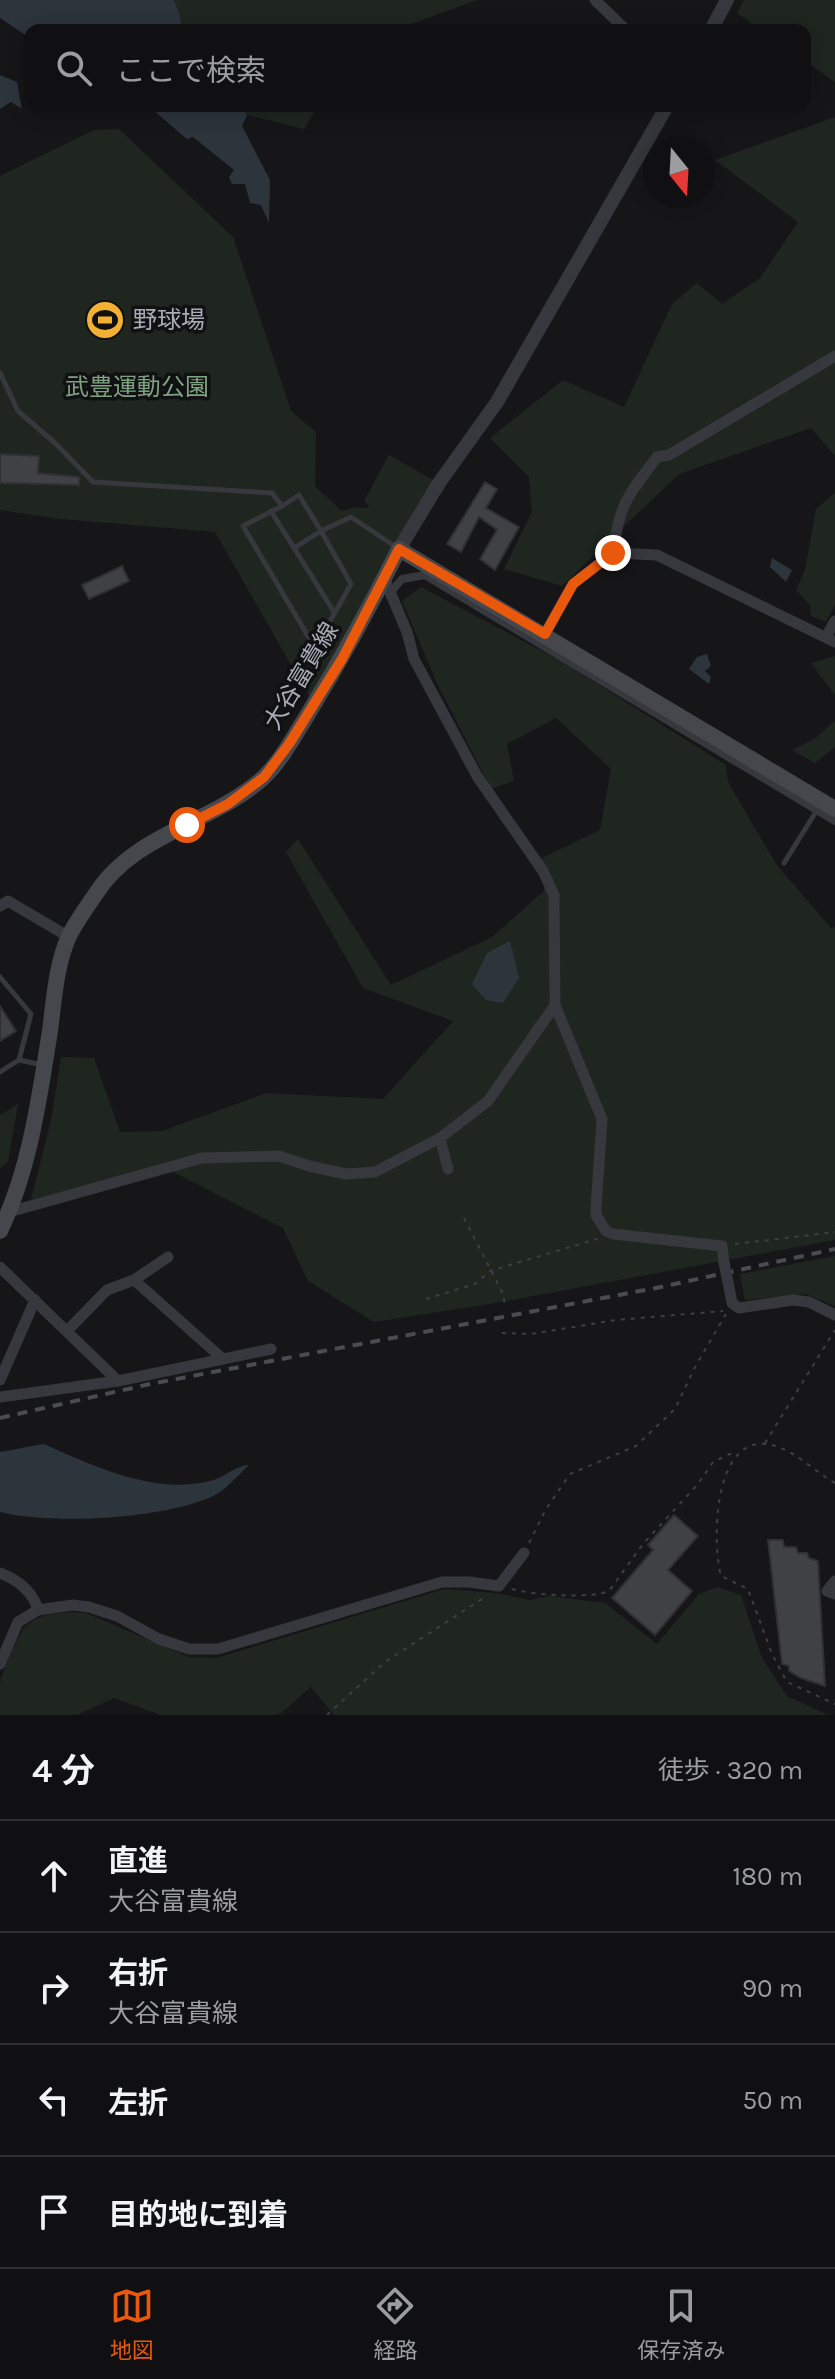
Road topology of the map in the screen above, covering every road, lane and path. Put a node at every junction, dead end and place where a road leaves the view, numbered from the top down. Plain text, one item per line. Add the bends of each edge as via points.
1 (595, 0) edge
2 (727, 0) edge
3 (620, 24) edge
4 (714, 24) edge
5 (664, 112) edge
6 (835, 356) edge
7 (0, 373) edge
8 (282, 506) junction
9 (271, 511) junction
10 (321, 531) junction
11 (294, 548) junction
12 (399, 549) junction
13 (613, 553) junction
14 (387, 585) junction
15 (334, 612) junction
16 (835, 621) edge
17 (545, 634) junction
18 (830, 639) edge
19 (825, 807) edge
20 (835, 821) edge
21 (784, 863) dead end
22 (0, 906) edge
23 (69, 937) junction
24 (0, 977) edge
25 (555, 1005) junction
26 (19, 1060) junction
27 (44, 1065) junction
28 (0, 1072) edge
29 (440, 1138) junction
30 (448, 1169) dead end
31 (9, 1212) junction
32 (464, 1218) dead end
33 (0, 1231) edge
34 (608, 1232) junction
35 (835, 1232) edge
36 (722, 1246) junction
37 (168, 1257) dead end
38 (0, 1267) edge
39 (490, 1271) junction
40 (134, 1280) junction
41 (426, 1299) dead end
42 (35, 1300) junction
43 (506, 1308) dead end
44 (835, 1315) edge
45 (835, 1330) edge
46 (67, 1331) junction
47 (502, 1333) dead end
48 (271, 1349) dead end
49 (223, 1359) junction
50 (0, 1380) edge
51 (118, 1381) junction
52 (0, 1397) edge
53 (764, 1444) junction
54 (737, 1454) junction
55 (835, 1483) edge
56 (524, 1553) joint
57 (0, 1573) edge
58 (835, 1581) edge
59 (498, 1585) junction
60 (835, 1594) edge
61 (38, 1610) junction
62 (0, 1664) edge
63 (835, 1704) edge
64 (327, 1715) edge

1 - 3 street
2 - 4 street
5 - 12 street via 497,402
6 - 13 street via 669,455 657,457 628,495 617,520
7 - 8 lane via 18,411 93,482 272,493
8 - 9 lane
8 - 10 lane via 299,495
9 - 11 lane
9 - 15 lane via 243,526 315,648
10 - 11 lane
10 - 12 lane via 351,517
10 - 15 lane via 351,584
11 - 15 lane
12 - 14 main road, 大谷富貴線
12 - 17 main road
13 - 17 street via 573,584
13 - 18 street via 657,555
14 - 19 street via 425,575
14 - 23 main road, 大谷富貴線 via 264,777 228,804 155,839 123,863 97,891
14 - 25 street via 414,659 477,776 554,895
16 - 18 street
17 - 19 main road
19 - 20 street
19 - 21 lane
22 - 23 street via 8,901
23 - 27 main road, 大谷富貴線
24 - 26 lane via 31,1014
25 - 29 street via 488,1101
25 - 34 street via 602,1119 596,1215
26 - 27 lane
26 - 28 lane
27 - 31 main road, 大谷富貴線 via 34,1129
29 - 30 street
29 - 31 street via 375,1172 346,1174 279,1156 202,1158
31 - 33 main road, 大谷富貴線
32 - 39 path
34 - 36 street
34 - 39 path
35 - 36 path
36 - 44 street, bridge via 732,1303 739,1308 793,1300
37 - 40 street
38 - 42 street
39 - 41 path via 475,1284
39 - 43 path
40 - 46 street via 107,1290
40 - 49 street
42 - 46 street
42 - 50 street
45 - 53 path
46 - 51 street
47 - 56 path via 531,1334 728,1309 675,1409 636,1446 570,1474
48 - 49 street
49 - 51 street
51 - 52 street
53 - 54 path
53 - 55 path via 794,1455
54 - 59 path via 713,1462 609,1591 530,1593
54 - 63 path via 720,1492 716,1559 721,1576 748,1589 787,1682
56 - 59 street
57 - 61 street via 35,1597
58 - 60 street via 827,1591
59 - 61 street via 442,1582 218,1649 189,1649 89,1607
59 - 64 path via 385,1662
61 - 62 street via 18,1622

